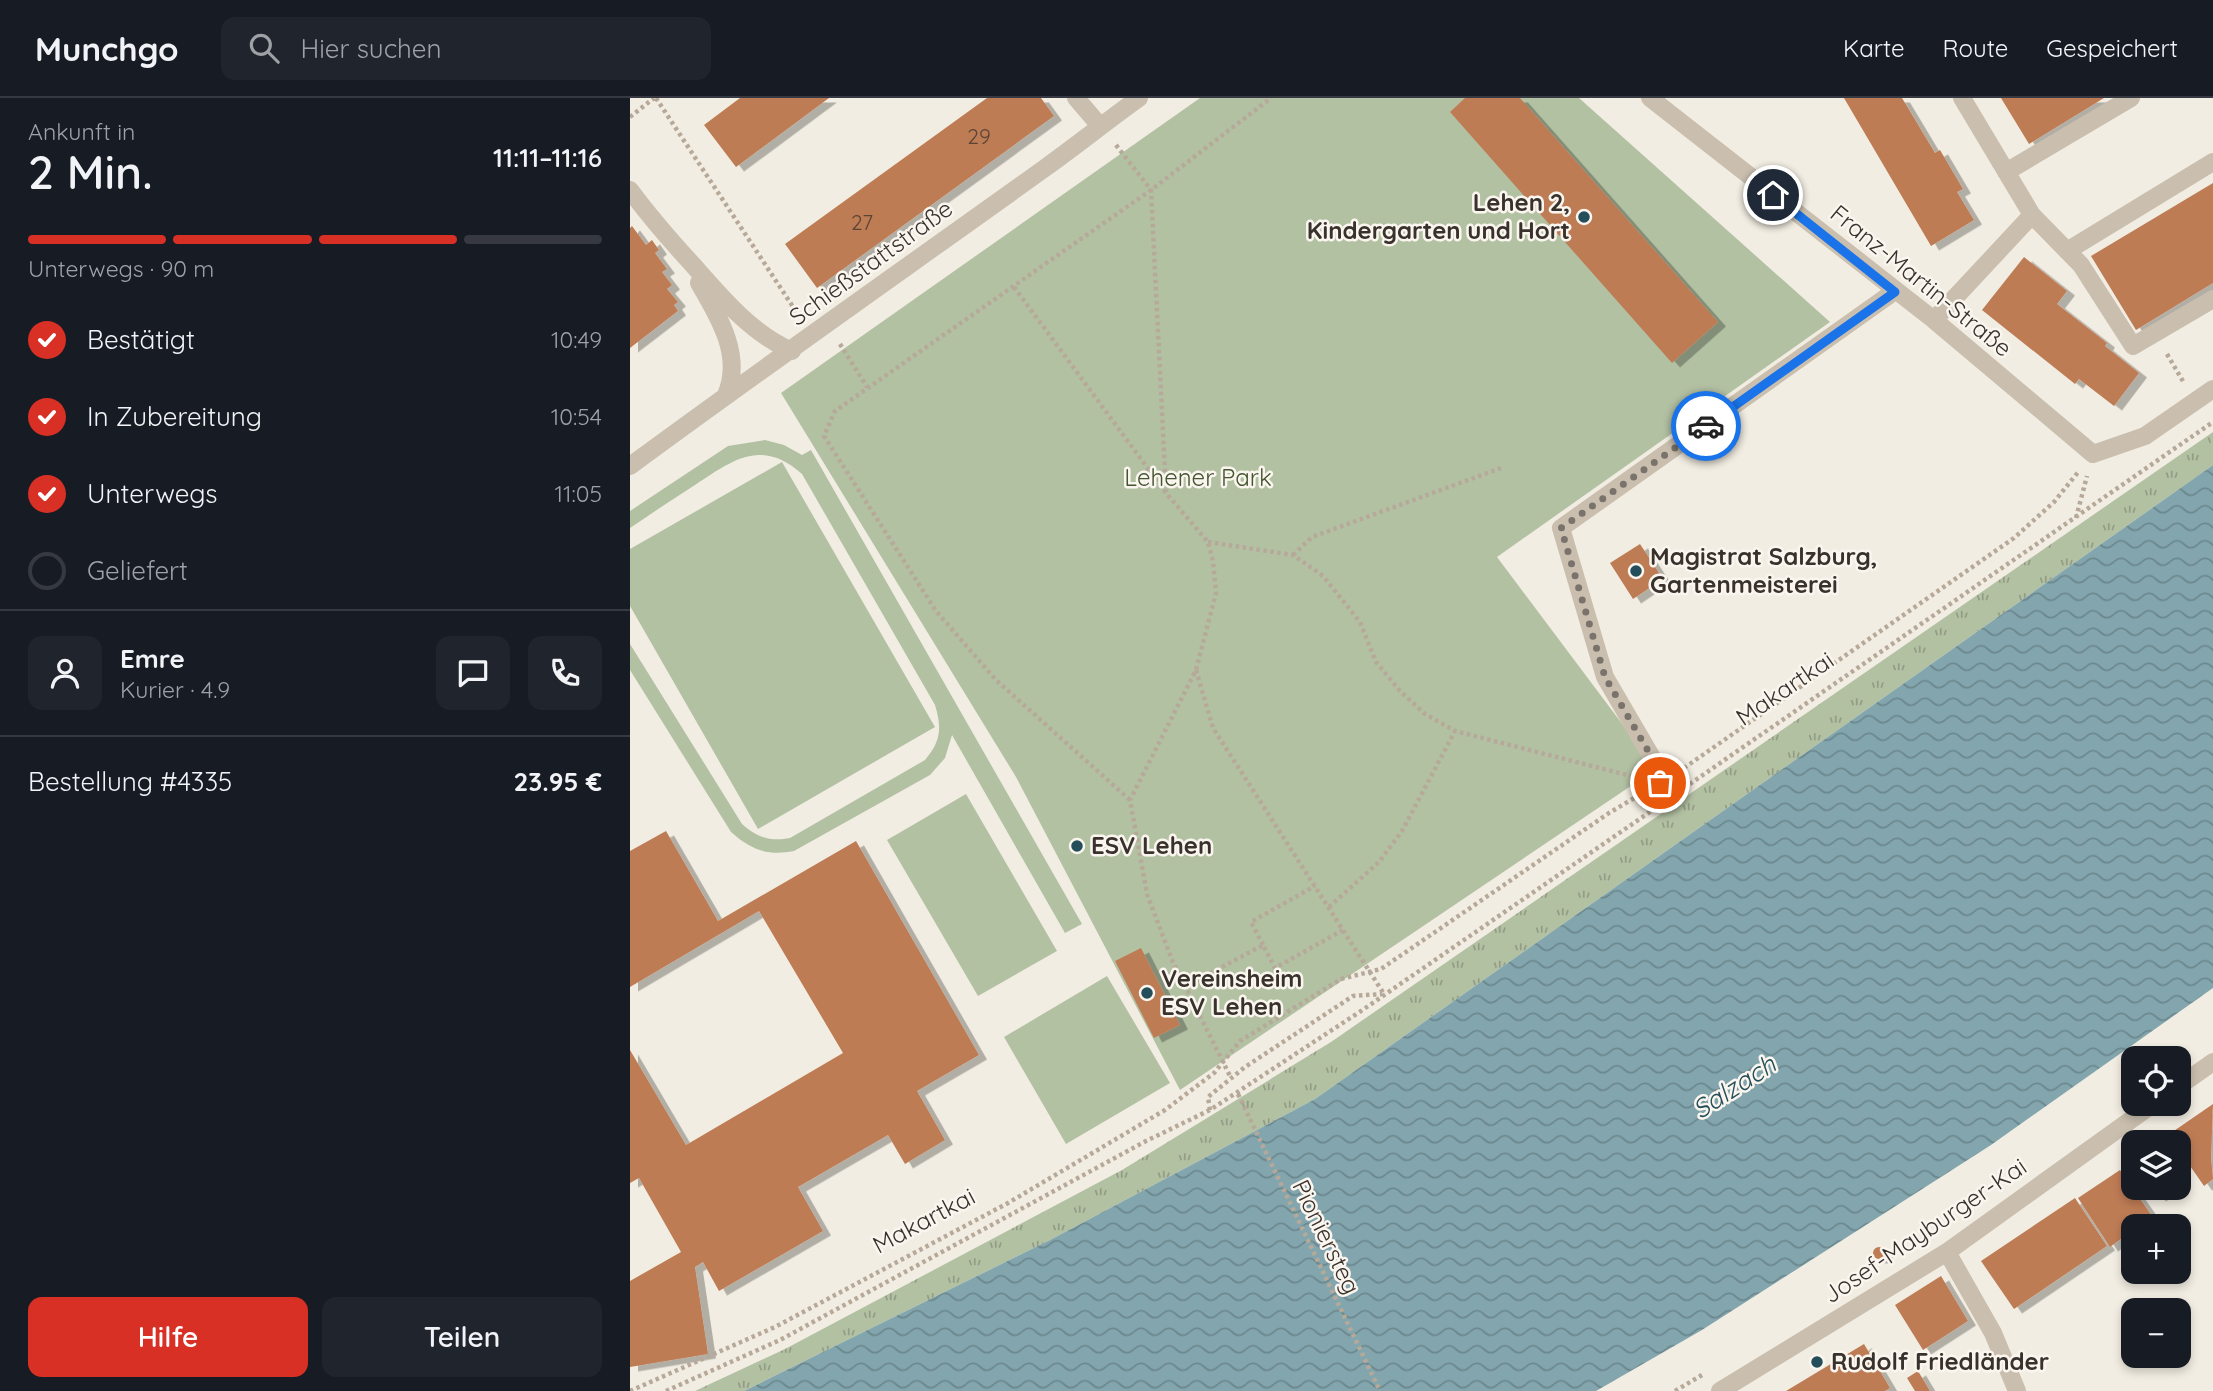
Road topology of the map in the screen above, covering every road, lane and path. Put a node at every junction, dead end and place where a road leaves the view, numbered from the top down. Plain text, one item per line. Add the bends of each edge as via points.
1 (655, 98) edge
2 (1076, 98) edge
3 (1139, 98) edge
4 (1271, 98) edge
5 (1650, 98) edge
6 (1962, 98) edge
7 (2131, 98) edge
8 (630, 117) edge
9 (1100, 126) junction
10 (1116, 145) dead end
11 (2213, 162) edge
12 (2007, 172) junction
13 (630, 190) edge
14 (1151, 190) junction
15 (2032, 215) junction
16 (679, 250) junction
17 (2067, 251) junction
18 (1014, 287) junction
19 (1895, 292) junction
20 (2213, 299) edge
21 (800, 316) dead end
22 (1934, 320) junction
23 (2155, 333) junction
24 (841, 344) dead end
25 (792, 351) junction
26 (867, 387) junction
27 (2213, 389) edge
28 (726, 395) junction
29 (2196, 401) junction
30 (2213, 422) edge
31 (630, 466) edge
32 (1501, 468) dead end
33 (2081, 469) dead end
34 (1166, 493) junction
35 (2076, 519) junction
36 (1208, 541) junction
37 (1293, 555) junction
38 (1196, 670) junction
39 (1455, 731) junction
40 (1664, 791) junction
41 (1130, 800) junction
42 (1315, 886) junction
43 (1329, 907) junction
44 (1343, 930) junction
45 (1263, 945) junction
46 (1185, 987) junction
47 (1384, 994) junction
48 (1223, 1062) junction
49 (2213, 1062) edge
50 (2191, 1078) edge
51 (1231, 1079) junction
52 (1239, 1096) junction
53 (1210, 1110) junction
54 (2136, 1116) edge
55 (1947, 1252) junction
56 (1711, 1369) dead end
57 (630, 1391) edge
58 (666, 1391) edge
59 (1380, 1391) edge
60 (1675, 1391) edge
61 (1720, 1391) edge
62 (2017, 1391) edge

1 - 8 path
1 - 21 path
2 - 9 street
3 - 9 street, Schießstattstraße
4 - 14 path
5 - 19 street, Franz-Martin-Straße
6 - 12 street
7 - 12 street
9 - 25 street, Schießstattstraße
10 - 14 path
11 - 17 street
12 - 15 street
13 - 16 street
14 - 18 path
14 - 34 path
15 - 17 street
15 - 22 street
16 - 25 street via 730,307
16 - 28 street via 730,344 733,377
17 - 23 street via 2081,265 2133,346
18 - 26 path
18 - 34 path
19 - 22 street, Franz-Martin-Straße
19 - 40 street via 1561,528 1605,677 1661,773
20 - 23 street
22 - 29 street, Franz-Martin-Straße via 2093,454 2145,436
23 - 29 path
24 - 26 path
25 - 28 street, Schießstattstraße
26 - 41 path via 835,411 824,436 936,611 996,680
27 - 29 street
28 - 31 street, Schießstattstraße
30 - 35 path, Makartkai
32 - 37 path via 1312,537
33 - 35 path via 2088,477
34 - 36 path
35 - 40 path, Makartkai
36 - 37 path
36 - 38 path via 1216,593
37 - 39 path via 1323,576 1360,622 1376,662 1400,691
38 - 41 path
38 - 42 path via 1213,728
39 - 40 path
39 - 43 path via 1402,831 1378,862
40 - 47 path, Makartkai
41 - 46 path via 1147,894
42 - 43 path
42 - 45 path via 1251,922
43 - 44 path
44 - 45 path via 1275,968
44 - 47 path
45 - 46 path
46 - 48 path
47 - 51 path, Makartkai via 1353,996
47 - 52 path, Makartkai
48 - 51 path
48 - 57 path, Makartkai via 1165,1110 1008,1203 775,1328
49 - 50 street
51 - 53 path, Makartkai via 1208,1097
52 - 53 path, Makartkai
52 - 59 path, Pioniersteg
53 - 58 path, Makartkai via 780,1340
54 - 55 street, Josef-Mayburger-Kai
55 - 61 street, Josef-Mayburger-Kai
55 - 62 street via 1993,1333
56 - 60 path

